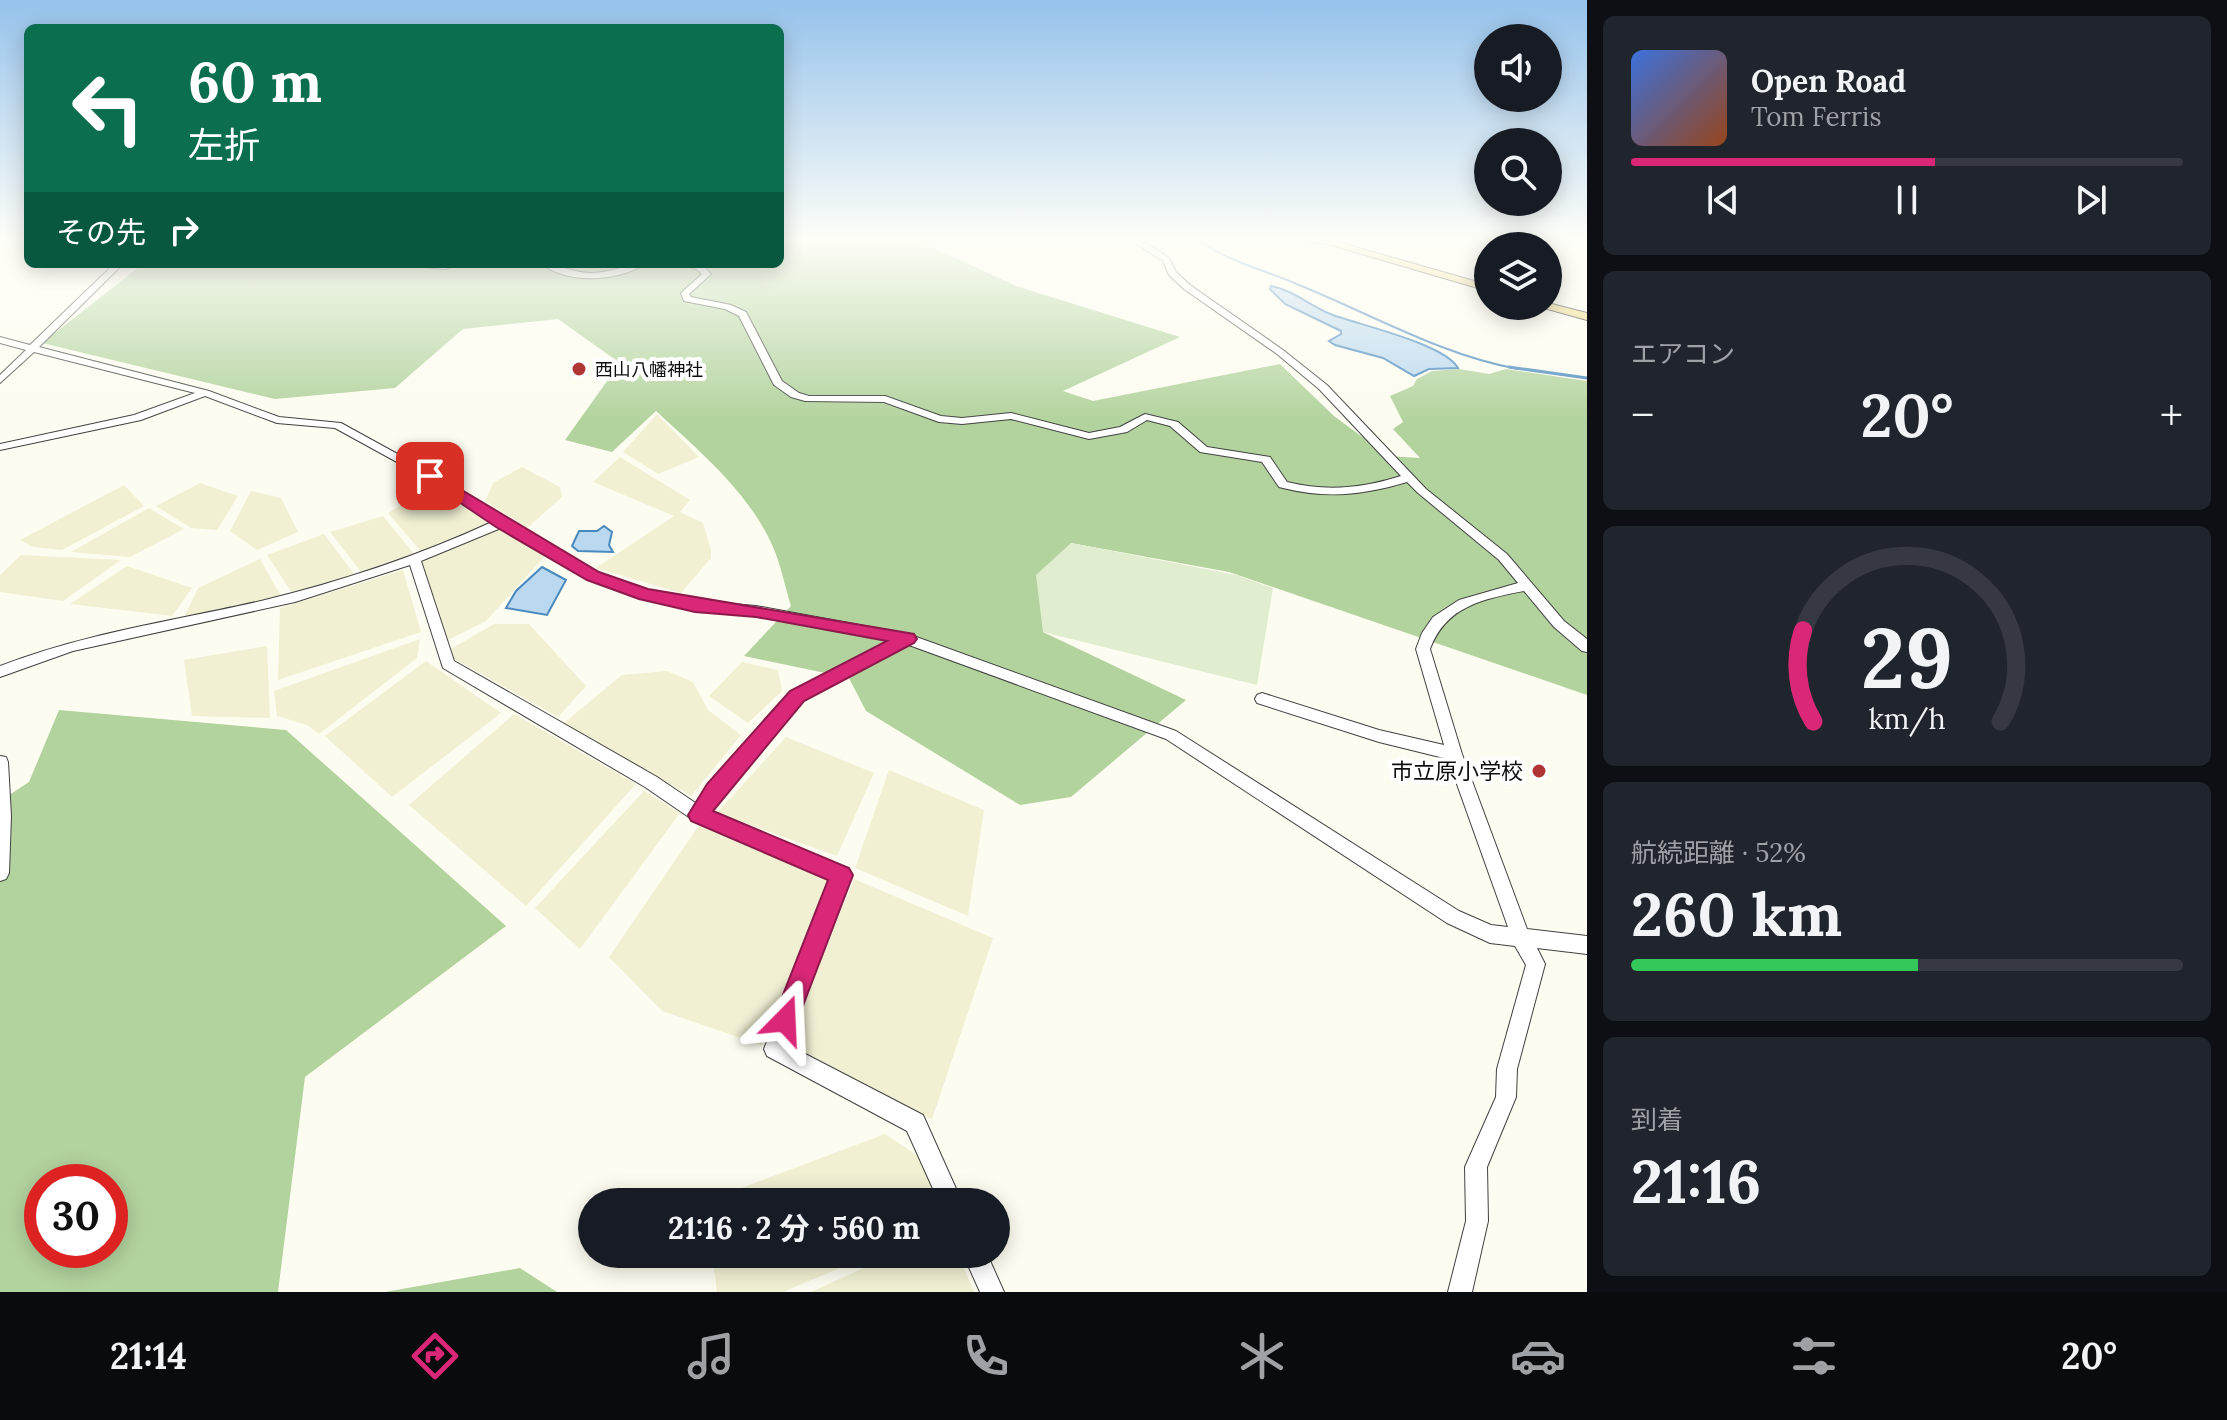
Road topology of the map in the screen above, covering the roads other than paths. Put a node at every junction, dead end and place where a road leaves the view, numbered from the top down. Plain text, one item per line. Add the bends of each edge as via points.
1 (81, 300) edge
2 (694, 300) edge
3 (1206, 300) edge
4 (1562, 310) edge
5 (1587, 317) edge
6 (0, 340) edge
7 (34, 346) junction
8 (0, 380) edge
9 (205, 393) junction
10 (0, 447) edge
11 (1409, 477) junction
12 (501, 523) junction
13 (416, 564) dead end
14 (1526, 586) junction
15 (908, 639) junction
16 (1587, 647) edge
17 (0, 672) edge
18 (1262, 699) dead end
19 (1454, 754) junction
20 (0, 762) edge
21 (699, 815) junction
22 (0, 873) edge
23 (1521, 939) junction
24 (1587, 945) edge
25 (945, 1188) edge
26 (981, 1268) edge
27 (992, 1292) edge
28 (1460, 1292) edge

1 - 7 street
2 - 11 street via 743,314 778,383 809,399 885,399 939,419 1011,416 1089,436 1123,430 1145,417 1158,419 1174,424 1204,450 1266,459 1283,485 1325,495
3 - 11 street via 1323,387
4 - 5 main road
6 - 7 street
7 - 8 street
7 - 9 street
9 - 10 street via 146,415
9 - 12 street via 277,420 337,425
11 - 14 street via 1489,544
12 - 15 street via 593,576 645,595
12 - 17 street via 394,566 295,597 90,642
13 - 21 street via 448,664
14 - 16 street
14 - 19 street via 1460,602 1425,639 1430,681
15 - 21 street via 797,696 714,790
15 - 23 street via 1171,735 1453,917 1490,934
18 - 19 street
19 - 23 street
20 - 22 street
21 - 25 street via 841,875 774,1049 915,1123
23 - 24 street
23 - 28 street via 1536,964 1507,1069 1506,1097 1476,1167 1477,1221
26 - 27 street

